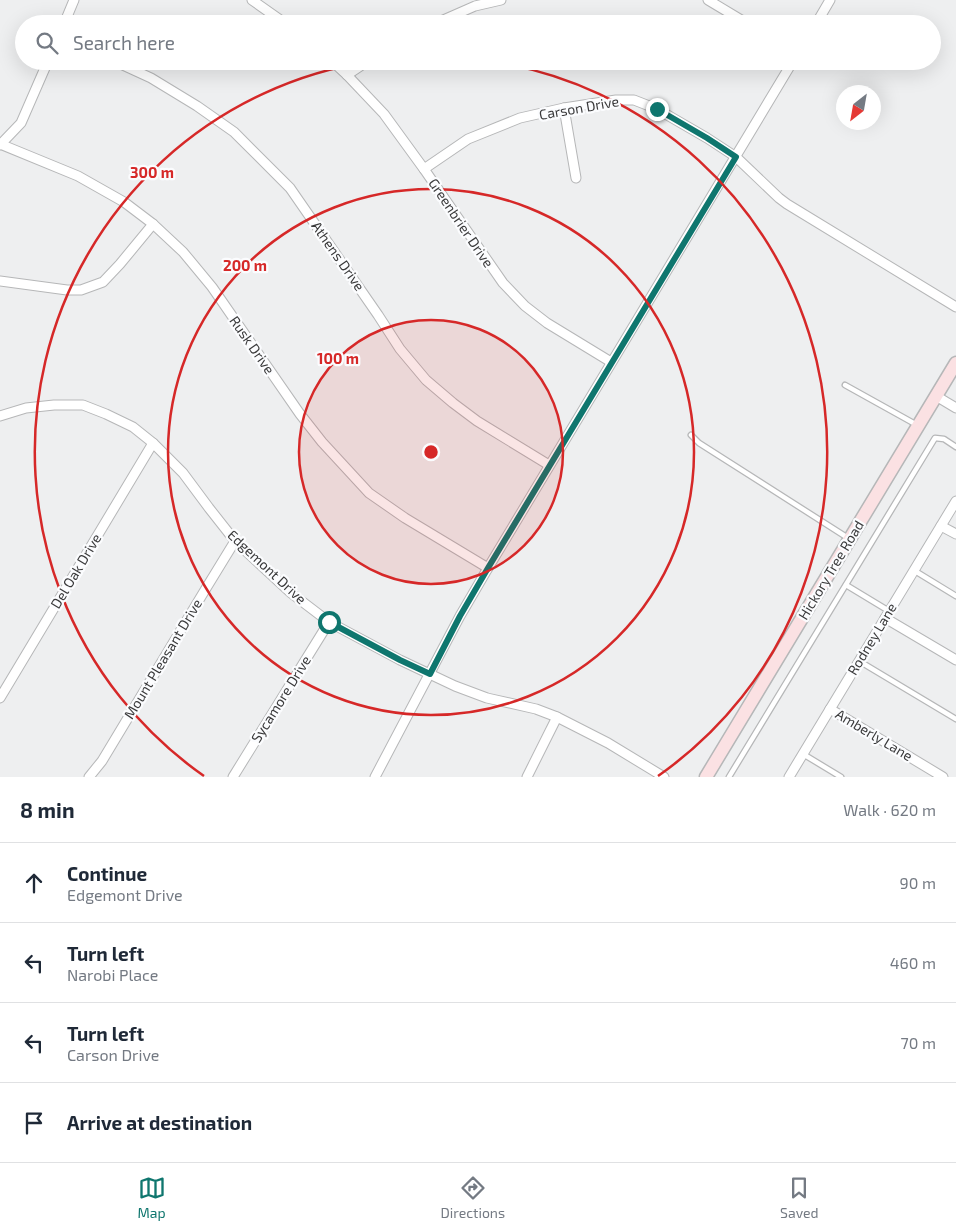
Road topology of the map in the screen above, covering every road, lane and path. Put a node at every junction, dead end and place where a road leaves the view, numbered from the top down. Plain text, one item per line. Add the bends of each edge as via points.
1 (74, 0) edge
2 (252, 0) edge
3 (501, 0) edge
4 (708, 0) edge
5 (830, 0) edge
6 (68, 15) edge
7 (273, 15) edge
8 (454, 15) edge
9 (733, 15) edge
10 (821, 15) edge
11 (44, 70) edge
12 (134, 70) edge
13 (342, 70) edge
14 (354, 70) edge
15 (788, 70) edge
16 (347, 75) junction
17 (564, 108) junction
18 (0, 144) edge
19 (736, 157) junction
20 (424, 169) junction
21 (576, 178) dead end
22 (153, 224) junction
23 (0, 281) edge
24 (956, 307) edge
25 (611, 362) junction
26 (956, 363) edge
27 (845, 385) dead end
28 (936, 396) junction
29 (956, 408) edge
30 (0, 416) edge
31 (918, 425) junction
32 (692, 435) dead end
33 (153, 443) junction
34 (956, 447) edge
35 (549, 465) junction
36 (956, 501) edge
37 (941, 526) junction
38 (956, 534) edge
39 (850, 539) junction
40 (235, 541) junction
41 (488, 568) junction
42 (914, 570) junction
43 (846, 585) junction
44 (956, 596) edge
45 (887, 614) junction
46 (329, 622) junction
47 (956, 660) edge
48 (859, 661) junction
49 (430, 674) junction
50 (0, 698) edge
51 (830, 709) junction
52 (557, 717) junction
53 (956, 719) edge
54 (803, 754) junction
55 (89, 777) edge
56 (233, 777) edge
57 (375, 777) edge
58 (527, 777) edge
59 (664, 777) edge
60 (706, 777) edge
61 (729, 777) edge
62 (789, 777) edge
63 (841, 777) edge
64 (943, 777) edge

1 - 6 street
2 - 7 street
3 - 8 street
4 - 9 street
5 - 10 street
11 - 18 street via 21,123
12 - 35 street, Athens Drive via 197,106 234,132 290,188 400,349 426,380 478,421
13 - 16 street, Greenbrier Drive
14 - 16 street
15 - 19 street
16 - 20 street, Greenbrier Drive via 384,114
17 - 19 street, Carson Drive via 634,100 657,109
17 - 20 street, Carson Drive via 520,118 468,139
17 - 21 street
18 - 22 street, Rusk Drive via 78,176 124,202
19 - 24 street, Carson Drive via 787,204
19 - 25 street
20 - 25 street, Greenbrier Drive via 503,283 525,306 547,324
22 - 23 street via 103,282 81,290 67,290
22 - 41 street, Rusk Drive via 183,252 212,287 300,414 369,493
25 - 35 street
26 - 28 street, Hickory Tree Road
27 - 31 lane
28 - 29 street
28 - 31 street, Hickory Tree Road
30 - 33 street, Edgemont Drive via 26,408 83,405 133,427
31 - 39 street, Hickory Tree Road
32 - 39 lane via 699,443
33 - 40 street, Edgemont Drive via 183,473
33 - 50 street, Del Oak Drive
34 - 43 lane via 944,439 935,438
35 - 41 street
36 - 37 street, Rodney Lane
37 - 38 street
37 - 42 street, Rodney Lane
39 - 60 street, Hickory Tree Road
40 - 46 street, Edgemont Drive via 291,593
40 - 55 street, Mount Pleasant Drive via 102,761
41 - 49 street
42 - 44 lane
42 - 45 street, Rodney Lane
43 - 45 lane
43 - 61 lane
45 - 47 street
45 - 48 street, Rodney Lane
46 - 49 street, Edgemont Drive
46 - 56 street, Sycamore Drive
48 - 51 street, Rodney Lane
48 - 53 lane
49 - 52 street, Edgemont Drive via 487,698
49 - 57 street
51 - 54 street, Rodney Lane
51 - 64 street, Amberly Lane
52 - 58 street
52 - 59 street, Edgemont Drive
54 - 62 street, Rodney Lane
54 - 63 lane

